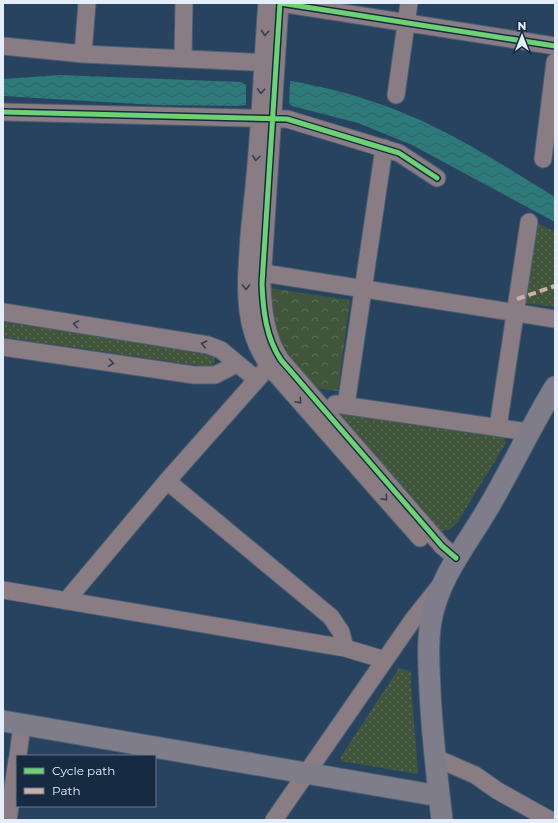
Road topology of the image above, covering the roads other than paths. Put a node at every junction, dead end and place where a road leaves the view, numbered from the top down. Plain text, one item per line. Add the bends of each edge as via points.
1 (86, 3) edge
2 (184, 3) edge
3 (267, 3) edge
4 (280, 3) edge
5 (409, 3) edge
6 (406, 22) junction
7 (3, 46) edge
8 (555, 46) edge
9 (83, 54) junction
10 (183, 58) junction
11 (555, 62) edge
12 (269, 63) junction
13 (396, 95) dead end
14 (3, 112) edge
15 (267, 119) junction
16 (384, 148) junction
17 (544, 159) dead end
18 (437, 178) dead end
19 (529, 222) dead end
20 (263, 273) junction
21 (364, 288) junction
22 (3, 312) edge
23 (515, 312) junction
24 (555, 319) edge
25 (3, 347) edge
26 (274, 361) junction
27 (237, 364) junction
28 (256, 379) junction
29 (555, 387) edge
30 (317, 402) junction
31 (346, 405) junction
32 (498, 427) junction
33 (528, 432) junction
34 (167, 481) junction
35 (450, 570) junction
36 (3, 590) edge
37 (66, 601) junction
38 (345, 648) junction
39 (385, 660) junction
40 (13, 722) edge
41 (18, 755) edge
42 (436, 758) junction
43 (16, 767) edge
44 (306, 774) junction
45 (439, 796) junction
46 (8, 820) edge
47 (274, 820) edge
48 (442, 820) edge
49 (550, 820) edge

1 - 9 street
2 - 10 street
3 -> 12 street
4 - 6 street
4 - 12 street
5 - 6 street
6 - 8 street
6 - 13 street
7 - 9 street
9 - 10 street
10 - 12 street
11 - 17 street
12 - 15 street
14 - 15 street
15 - 16 street via 300,122
15 - 20 street
15 -> 26 street via 247,270 247,302 255,341 262,357
16 - 18 street via 399,153
16 - 21 street
19 - 23 street
20 - 21 street
20 - 26 street via 264,315
21 - 23 street
21 - 31 street
27 -> 22 street via 221,350 208,345
23 - 24 street
23 - 32 street
25 -> 27 street via 194,375 215,375
26 - 28 street
26 - 30 street
26 -> 35 street via 431,551
27 - 28 street
28 - 34 street
29 - 33 main road
30 - 31 street
30 - 35 street via 442,546
31 - 32 street
32 - 33 street
33 - 35 main road via 490,504
34 - 37 street
34 - 38 street via 312,599 331,617 341,632
35 - 39 street
35 - 42 main road via 434,610 429,638
36 - 37 street
37 - 38 street
38 - 39 street
39 - 44 street
40 - 41 street
40 - 44 main road
42 - 45 main road
42 - 49 street via 475,775
43 - 46 street
44 - 45 main road
44 - 47 street
45 - 48 main road

